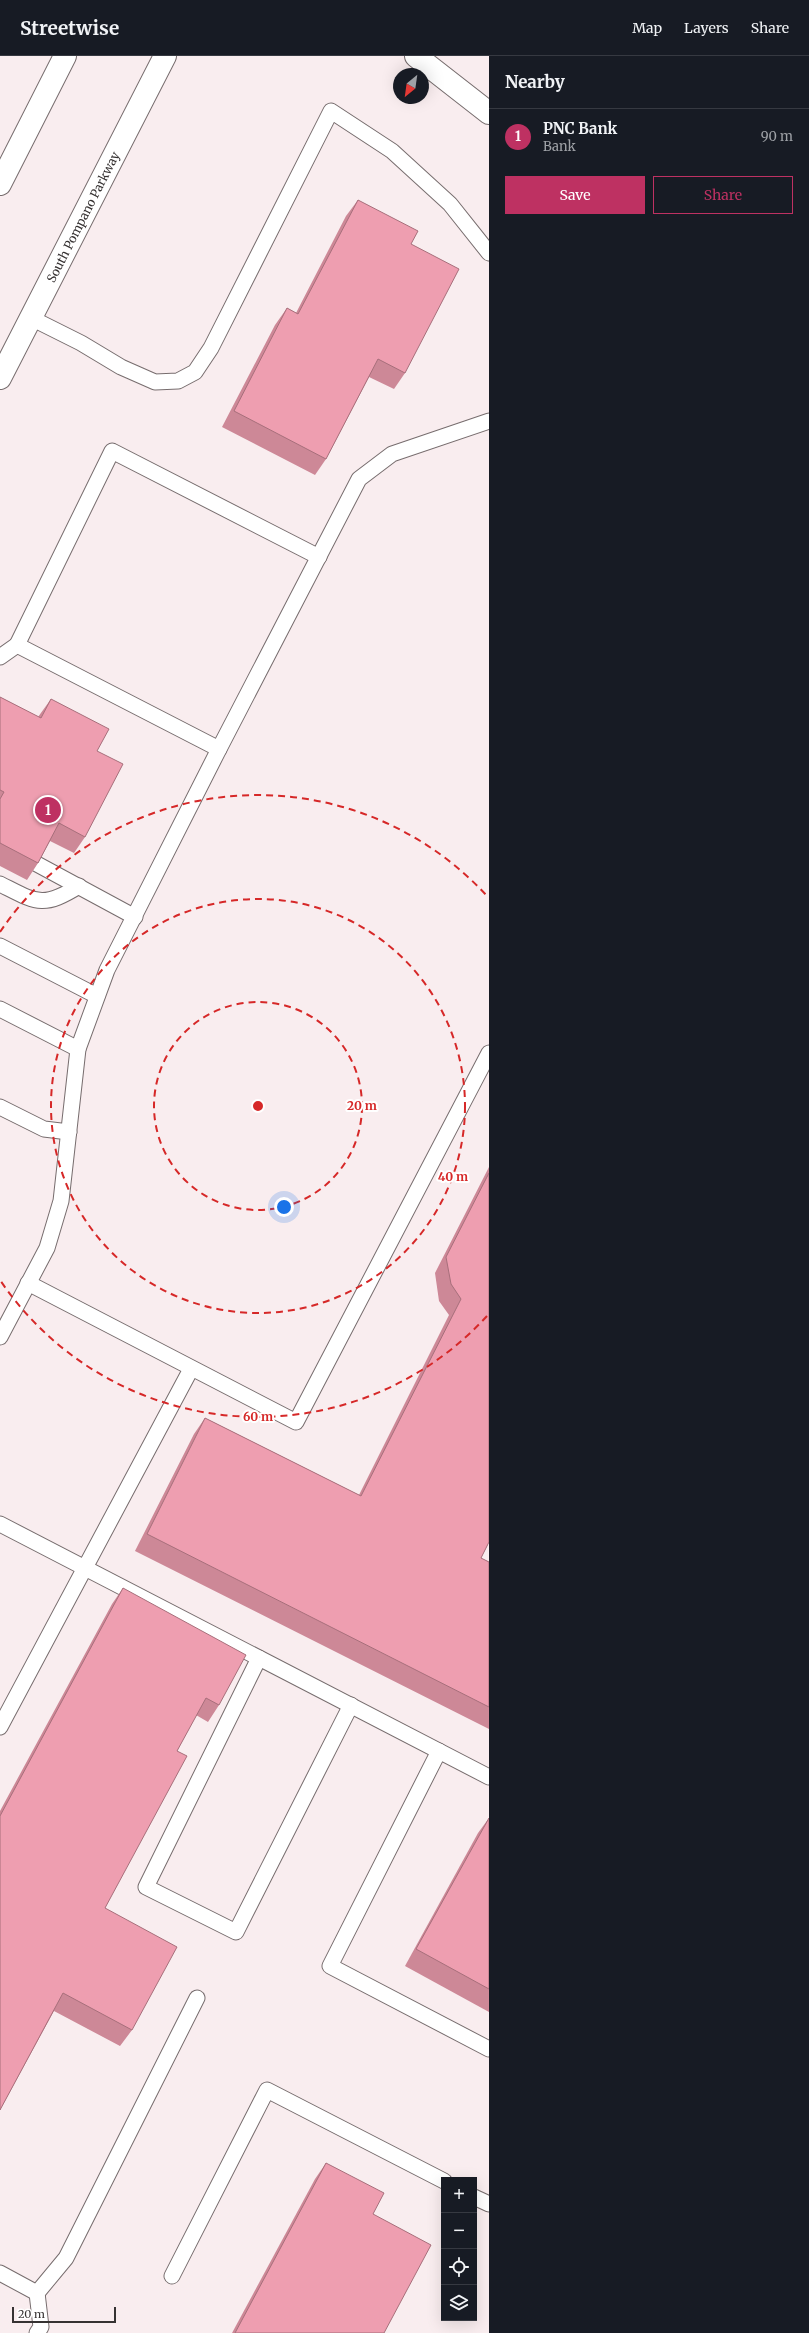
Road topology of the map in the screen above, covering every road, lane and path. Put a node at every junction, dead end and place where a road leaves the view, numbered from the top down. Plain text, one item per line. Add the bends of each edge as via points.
1 (65, 56) edge
2 (165, 56) edge
3 (416, 56) edge
4 (489, 113) edge
5 (0, 184) edge
6 (489, 253) edge
7 (31, 318) junction
8 (0, 378) edge
9 (489, 421) edge
10 (319, 557) junction
11 (17, 645) junction
12 (0, 657) edge
13 (219, 748) junction
14 (35, 863) edge
15 (0, 884) edge
16 (79, 886) junction
17 (135, 917) junction
18 (0, 946) edge
19 (97, 996) junction
20 (0, 1009) edge
21 (78, 1049) junction
22 (489, 1053) edge
23 (0, 1107) edge
24 (69, 1132) junction
25 (28, 1283) junction
26 (0, 1337) edge
27 (191, 1369) junction
28 (0, 1524) edge
29 (85, 1568) junction
30 (259, 1658) junction
31 (351, 1705) junction
32 (0, 1727) edge
33 (439, 1751) junction
34 (489, 1776) edge
35 (197, 1998) dead end
36 (489, 2049) edge
37 (441, 2179) edge
38 (477, 2198) edge
39 (489, 2204) edge
40 (0, 2273) edge
41 (172, 2276) dead end
42 (37, 2293) junction
43 (37, 2333) edge

1 - 5 main road
2 - 7 main road, South Pompano Parkway
3 - 4 main road
6 - 7 lane via 450,204 392,151 331,111 211,348 195,372 178,381 156,382 121,367
7 - 8 main road, South Pompano Parkway
9 - 10 lane via 392,454 359,479
10 - 11 lane via 112,451
10 - 13 lane
11 - 12 lane
11 - 13 lane
13 - 17 lane
14 - 16 lane
15 - 16 lane via 34,901 58,899
16 - 17 lane
17 - 19 lane
18 - 19 lane
19 - 21 lane
20 - 21 lane
21 - 24 lane
22 - 27 lane via 296,1422
23 - 24 lane via 44,1129
24 - 25 lane via 61,1201 47,1248
25 - 26 lane
25 - 27 lane
27 - 29 lane
28 - 29 lane
29 - 30 lane
29 - 32 lane
30 - 31 lane
30 - 31 lane via 146,1888 236,1932
31 - 33 lane
33 - 34 lane
33 - 36 lane via 330,1966
35 - 42 lane via 66,2258
37 - 41 lane via 267,2090
38 - 39 lane
40 - 42 lane
42 - 43 lane via 41,2327

